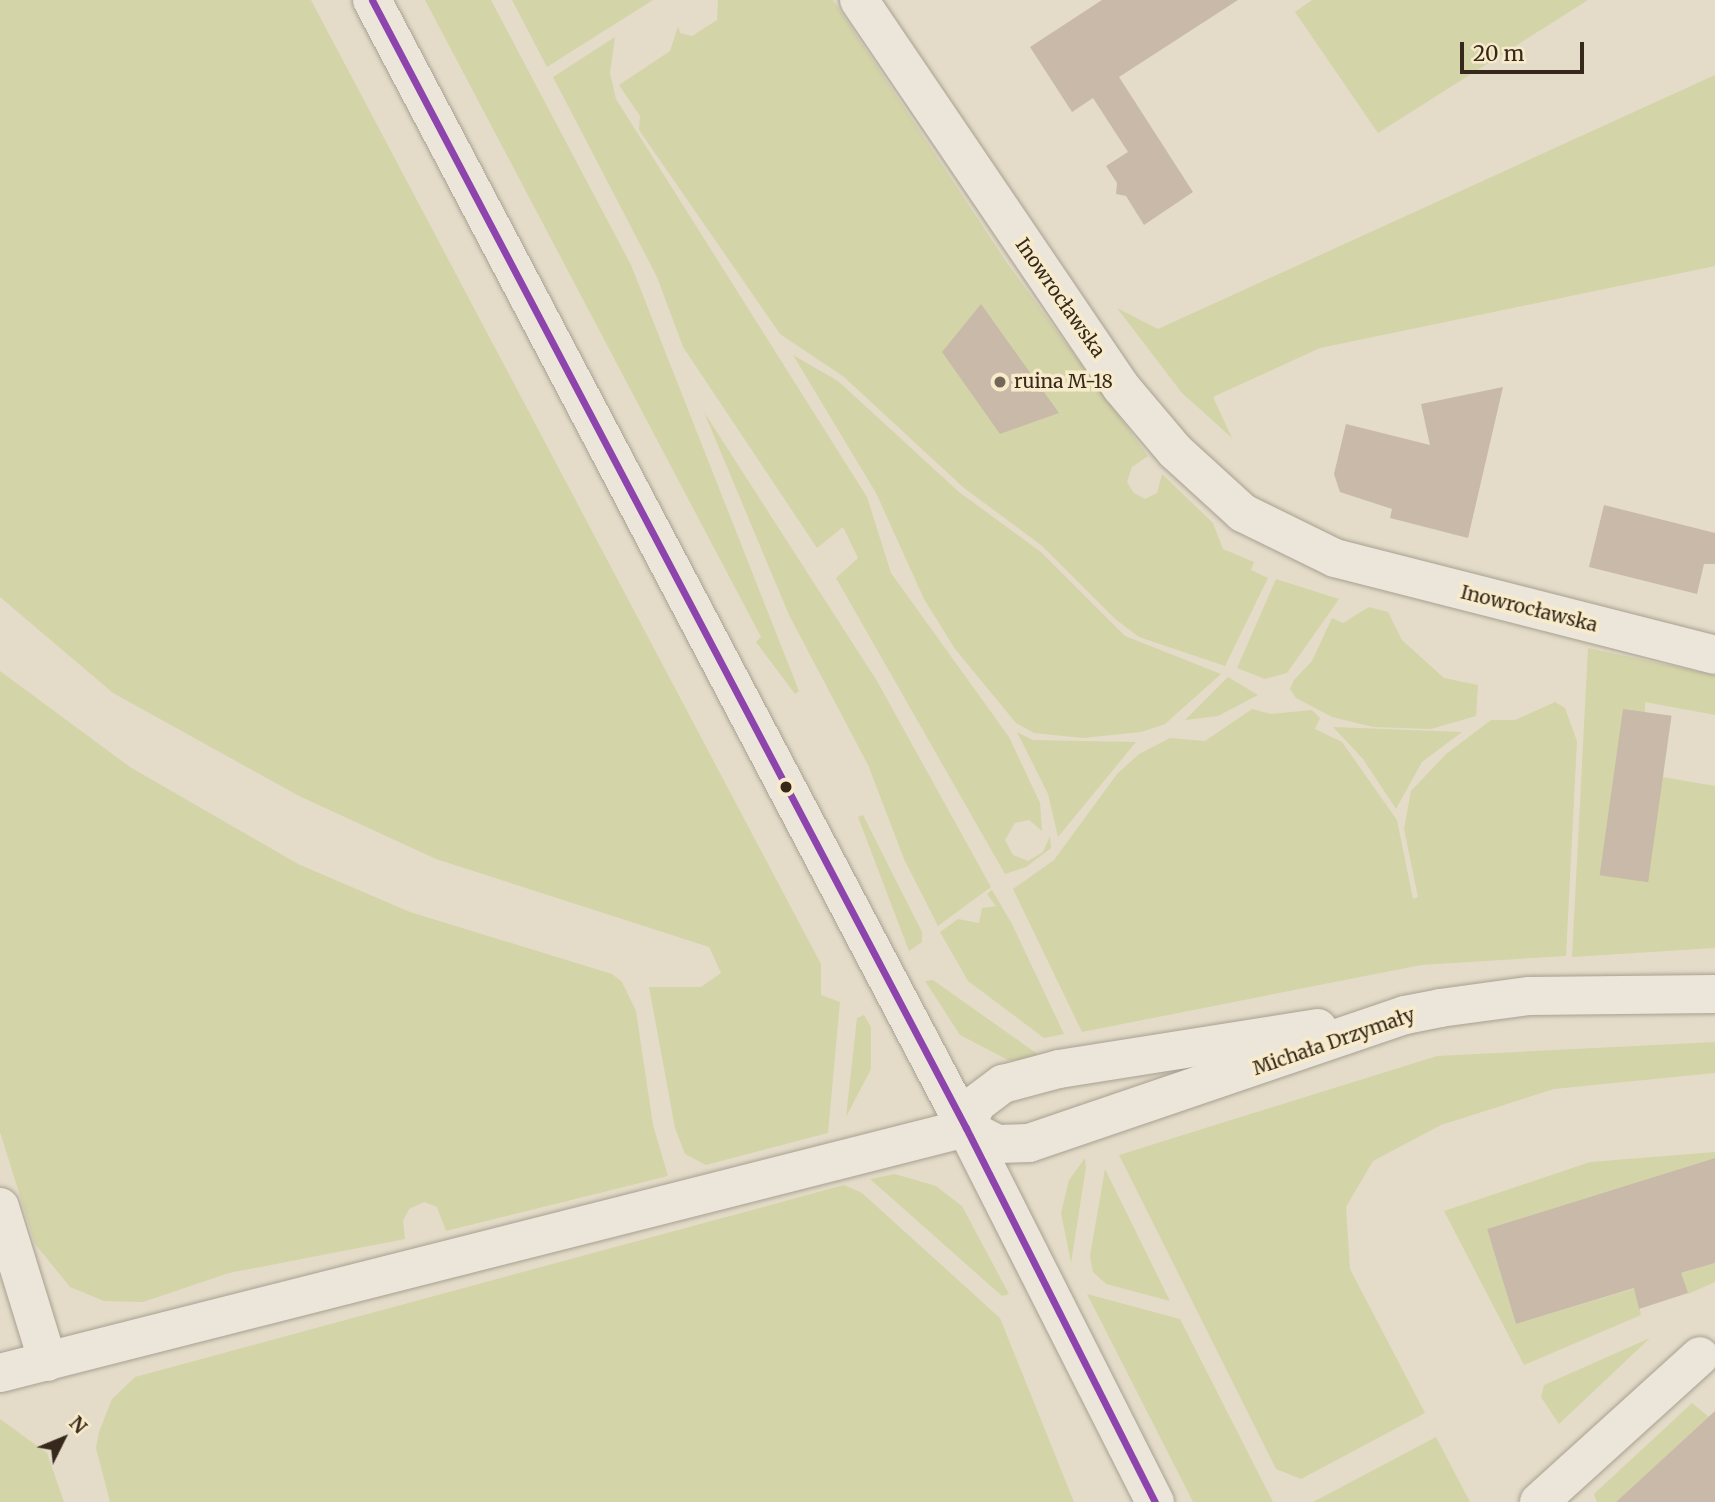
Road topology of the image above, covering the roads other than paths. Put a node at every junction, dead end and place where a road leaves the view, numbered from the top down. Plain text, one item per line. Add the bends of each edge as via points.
1 (372, 0) edge
2 (859, 0) edge
3 (1715, 655) edge
4 (1715, 994) edge
5 (1405, 1015) junction
6 (966, 1128) junction
7 (0, 1207) edge
8 (1700, 1356) dead end
9 (48, 1362) junction
10 (0, 1373) edge
11 (1155, 1502) edge
12 (1538, 1502) edge

1 - 6 street
2 - 3 street, Inowrocławska via 1121,387 1175,451 1242,513 1335,558
4 - 5 street, Michała Drzymały via 1530,996
5 - 6 street, Michała Drzymały via 1029,1143 998,1144
5 - 6 street via 1059,1069 1003,1084 976,1104
6 - 9 street
6 - 11 street
7 - 9 street
8 - 12 street
9 - 10 street

